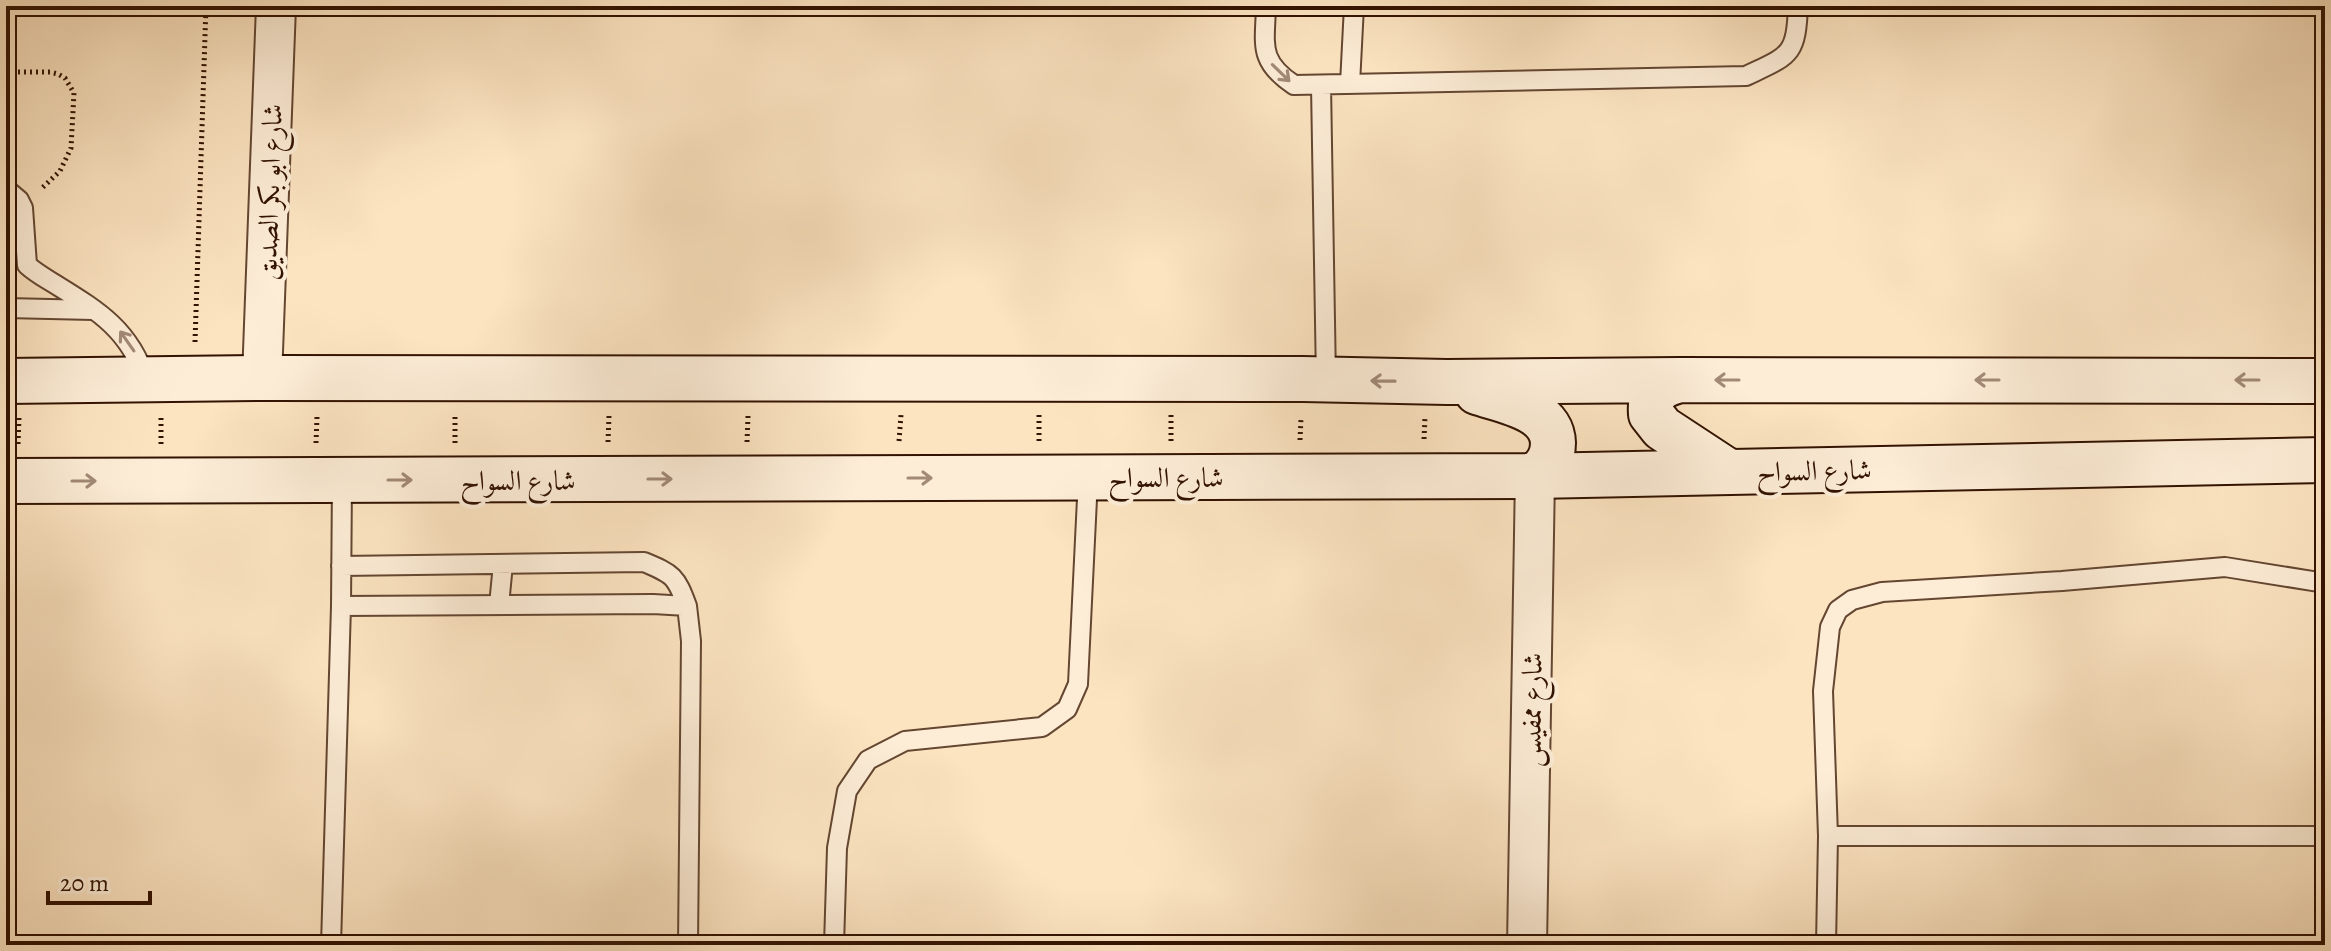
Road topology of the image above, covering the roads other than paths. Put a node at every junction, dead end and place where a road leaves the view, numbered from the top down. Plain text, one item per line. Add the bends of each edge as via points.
1 (276, 6) edge
2 (1266, 6) edge
3 (1354, 6) edge
4 (1798, 6) edge
5 (1350, 84) junction
6 (1321, 85) junction
7 (12, 194) edge
8 (6, 308) edge
9 (96, 310) junction
10 (262, 378) junction
11 (167, 379) junction
12 (1314, 379) junction
13 (1681, 380) junction
14 (13, 381) edge
15 (2325, 381) edge
16 (1437, 382) junction
17 (2325, 460) edge
18 (1729, 472) junction
19 (1535, 476) junction
20 (1088, 478) junction
21 (329, 480) junction
22 (12, 481) edge
23 (503, 564) junction
24 (341, 566) junction
25 (2325, 583) edge
26 (499, 605) junction
27 (341, 606) junction
28 (687, 606) junction
29 (1828, 836) junction
30 (2325, 836) edge
31 (331, 945) edge
32 (688, 945) edge
33 (834, 945) edge
34 (1527, 945) edge
35 (1826, 945) edge

1 - 10 street, شارع ابو بكر الصديق
2 -> 6 lane via 1265,51 1276,73 1294,85
3 - 5 lane
4 - 5 lane via 1797,37 1784,58 1746,76
5 - 6 lane
6 - 12 lane
7 - 9 lane via 24,218 27,265
8 - 9 lane
11 -> 9 lane
10 - 11 main road
10 - 12 main road
11 - 14 main road
16 -> 12 main road
15 -> 13 main road
13 - 16 main road
13 - 18 main road via 1657,389 1651,414 1662,428
16 - 19 main road via 1541,417 1553,436 1553,448
17 - 18 main road, شارع السواح
18 - 19 main road, شارع السواح
19 - 20 main road, شارع السواح
19 - 34 street, شارع ممفيس
21 -> 20 main road, شارع السواح
20 - 33 lane via 1078,684 1067,709 1042,727 905,741 868,760 847,791 837,848
22 -> 21 main road, شارع السواح
21 - 24 lane
23 - 24 lane
23 - 26 lane
23 - 28 lane via 644,562 669,572
24 - 27 lane
25 - 29 lane via 2225,567 1882,592 1852,600 1838,610 1830,627 1823,691
26 - 27 lane
26 - 28 lane
27 - 31 lane
28 - 32 lane
29 - 30 lane
29 - 35 lane

